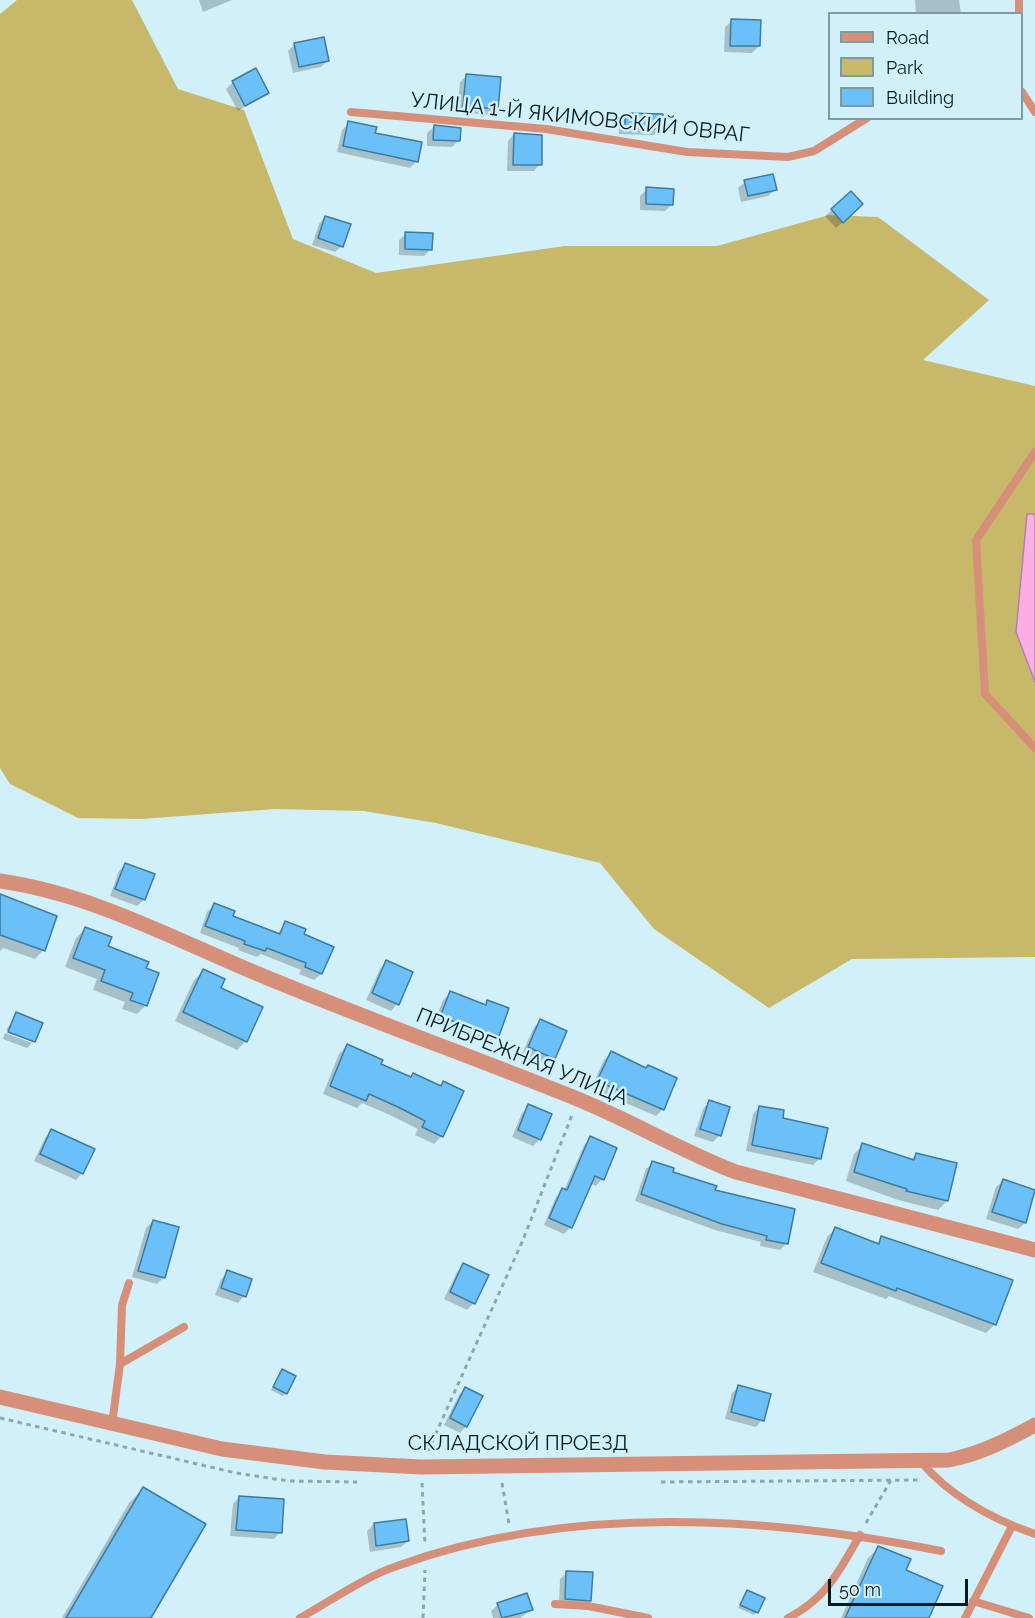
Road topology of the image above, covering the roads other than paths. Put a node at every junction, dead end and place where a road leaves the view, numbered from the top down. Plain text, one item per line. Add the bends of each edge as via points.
1 (1023, 94) edge
2 (351, 112) dead end
3 (1035, 112) edge
4 (864, 120) edge
5 (1035, 452) edge
6 (1035, 748) edge
7 (0, 880) edge
8 (1035, 1250) edge
9 (129, 1283) dead end
10 (184, 1327) dead end
11 (120, 1364) junction
12 (0, 1397) edge
13 (112, 1425) junction
14 (1035, 1425) edge
15 (921, 1462) junction
16 (1011, 1526) junction
17 (1035, 1534) edge
18 (860, 1535) junction
19 (941, 1551) dead end
20 (973, 1601) junction
21 (555, 1604) dead end
22 (300, 1618) edge
23 (648, 1618) edge
24 (788, 1618) edge
25 (965, 1618) edge
26 (1029, 1618) edge

1 - 3 lane
2 - 4 lane, УЛИЦА 1-Й ЯКИМОВСКИЙ ОВРАГ via 546,129 687,152 788,157 814,151
5 - 6 lane via 976,540 985,694
7 - 8 street, ПРИБРЕЖНАЯ УЛИЦА via 106,907 252,971 578,1100 736,1172
9 - 11 lane via 122,1305
10 - 11 lane
11 - 13 lane
12 - 13 street, СКЛАДСКОЙ ПРОЕЗД
13 - 15 street, СКЛАДСКОЙ ПРОЕЗД via 222,1449 325,1462 421,1467
14 - 15 street, СКЛАДСКОЙ ПРОЕЗД via 970,1456
15 - 16 lane via 941,1485
16 - 17 lane
16 - 20 lane
18 - 19 lane
18 - 22 lane via 771,1525 650,1522 510,1535 394,1566
18 - 24 lane via 828,1590 809,1607
20 - 25 lane
20 - 26 lane
21 - 23 lane

